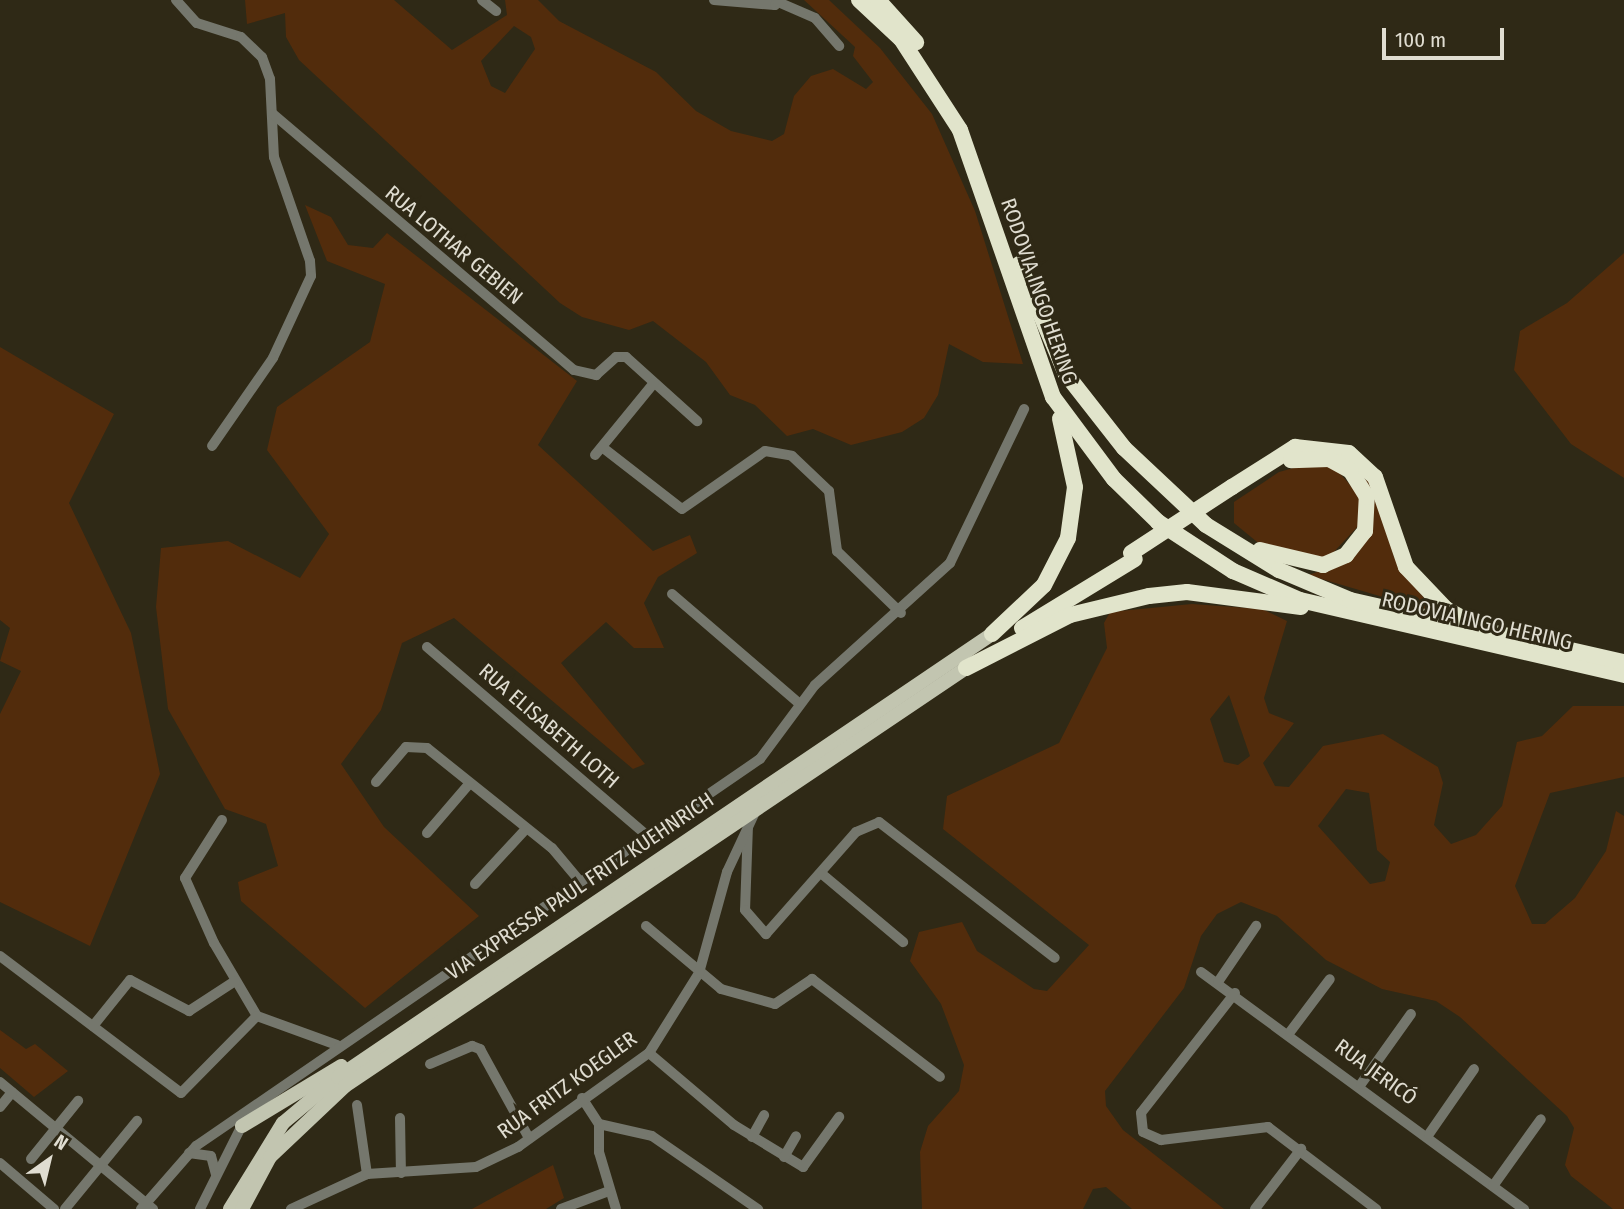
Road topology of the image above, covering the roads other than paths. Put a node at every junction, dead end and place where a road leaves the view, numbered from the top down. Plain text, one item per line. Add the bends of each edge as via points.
1 (176, 0) edge
2 (482, 0) edge
3 (714, 0) edge
4 (859, 0) edge
5 (878, 0) edge
6 (779, 1) edge
7 (496, 11) dead end
8 (839, 46) dead end
9 (273, 114) junction
10 (654, 383) junction
11 (1053, 397) junction
12 (1024, 409) dead end
13 (697, 421) dead end
14 (212, 446) dead end
15 (1233, 490) junction
16 (1206, 525) junction
17 (1133, 556) junction
18 (672, 594) dead end
19 (1338, 610) junction
20 (901, 612) junction
21 (992, 634) junction
22 (1527, 642) junction
23 (427, 647) dead end
24 (1624, 662) edge
25 (966, 668) junction
26 (1624, 675) edge
27 (800, 705) junction
28 (376, 782) dead end
29 (468, 784) junction
30 (757, 806) junction
31 (222, 820) dead end
32 (748, 825) junction
33 (526, 829) junction
34 (427, 832) dead end
35 (646, 835) junction
36 (822, 874) junction
37 (578, 878) junction
38 (475, 884) dead end
39 (646, 926) dead end
40 (1256, 926) dead end
41 (903, 942) dead end
42 (0, 956) edge
43 (1055, 958) dead end
44 (1200, 972) dead end
45 (699, 973) junction
46 (1330, 979) dead end
47 (235, 981) junction
48 (1218, 982) junction
49 (1235, 993) junction
50 (1411, 1014) dead end
51 (257, 1016) junction
52 (93, 1026) junction
53 (1290, 1032) junction
54 (386, 1043) junction
55 (337, 1045) junction
56 (649, 1053) junction
57 (430, 1064) dead end
58 (1474, 1069) dead end
59 (940, 1077) dead end
60 (0, 1082) edge
61 (1361, 1084) junction
62 (12, 1092) junction
63 (582, 1098) junction
64 (78, 1101) dead end
65 (255, 1104) junction
66 (357, 1105) dead end
67 (0, 1107) edge
68 (764, 1115) dead end
69 (839, 1117) dead end
70 (400, 1118) dead end
71 (1541, 1119) dead end
72 (137, 1121) dead end
73 (599, 1124) junction
74 (242, 1126) junction
75 (56, 1129) junction
76 (1429, 1134) junction
77 (211, 1136) junction
78 (796, 1136) dead end
79 (752, 1137) junction
80 (529, 1138) junction
81 (1301, 1149) junction
82 (187, 1154) junction
83 (783, 1157) junction
84 (31, 1159) dead end
85 (0, 1163) edge
86 (100, 1166) junction
87 (401, 1173) junction
88 (368, 1174) junction
89 (215, 1180) junction
90 (1493, 1186) junction
91 (609, 1191) junction
92 (146, 1207) edge
93 (1369, 1207) edge
94 (54, 1209) edge
95 (65, 1209) edge
96 (200, 1209) edge
97 (230, 1209) edge
98 (242, 1209) edge
99 (291, 1209) edge
100 (561, 1209) edge
101 (616, 1209) edge
102 (758, 1209) edge
103 (1255, 1209) edge
104 (1524, 1209) edge

1 - 9 street via 197,23 241,37 256,50 267,67
2 - 7 street
3 - 6 street
4 - 11 highway, RODOVIA INGO HERING via 901,39 960,130
5 - 16 highway, RODOVIA INGO HERING via 922,50 970,128 1035,312 1066,374 1124,449
6 - 8 street via 815,18
9 - 10 street, RUA LOTHAR GEBIEN via 573,370 596,375 616,357 626,358
9 - 14 street via 274,158 311,276 273,358
10 - 13 street
10 - 20 street via 598,451 682,509 778,448 829,491 837,551
11 - 19 highway, RODOVIA INGO HERING via 1114,479 1188,544 1271,589
11 - 21 highway via 1072,458 1073,516 1044,586
12 - 20 street via 965,540
15 - 16 highway via 1277,465 1329,459 1358,478 1368,521 1353,549 1323,565 1275,557
15 - 17 highway, bridge
15 - 22 highway via 1295,447 1349,453 1375,477 1395,549 1421,587 1477,626
16 - 22 highway, RODOVIA INGO HERING via 1323,590
17 - 21 highway
17 - 25 highway
18 - 27 street
19 - 25 highway via 1187,592 1149,596 1070,615
19 - 26 highway, RODOVIA INGO HERING
20 - 27 street via 836,664
21 - 54 main road, VIA EXPRESSA PAUL FRITZ KUEHNRICH
22 - 24 highway, RODOVIA INGO HERING
23 - 35 street, RUA ELISABETH LOTH
25 - 30 main road, VIA EXPRESSA PAUL FRITZ KUEHNRICH
27 - 35 street via 760,759
28 - 29 street via 417,743
29 - 33 street
29 - 34 street
30 - 32 street, RUA FRITZ KOEGLER
30 - 98 main road, VIA EXPRESSA PAUL FRITZ KUEHNRICH via 345,1086 277,1149
31 - 47 street via 185,878
32 - 36 street via 745,910 762,932 772,933
32 - 45 street, RUA FRITZ KOEGLER via 723,881
33 - 37 street
33 - 38 street
35 - 37 street
36 - 41 street
36 - 43 street via 856,832 879,822
37 - 55 street
39 - 45 street
40 - 48 street
42 - 52 street
44 - 48 street, RUA JERICÓ
45 - 56 street, RUA FRITZ KOEGLER
45 - 59 street via 721,989 775,1004 811,979
46 - 53 street
47 - 51 street
47 - 52 street via 188,1011 130,980
48 - 49 street, RUA JERICÓ
49 - 53 street, RUA JERICÓ
49 - 81 street via 1138,1122 1143,1132 1161,1140 1259,1125
50 - 61 street
51 - 52 street via 181,1093
51 - 55 street
53 - 61 street, RUA JERICÓ
54 - 74 main road
54 - 97 main road, VIA EXPRESSA PAUL FRITZ KUEHNRICH via 283,1123 244,1177
55 - 65 street
56 - 63 street, RUA FRITZ KOEGLER
56 - 79 street
57 - 80 street via 472,1046 480,1049
58 - 76 street
60 - 62 street
61 - 76 street, RUA JERICÓ
62 - 67 street
62 - 75 street
63 - 73 street
63 - 80 street, RUA FRITZ KOEGLER
64 - 75 street
65 - 74 street
65 - 77 street
66 - 88 street
68 - 79 street
69 - 83 street via 803,1167
70 - 87 street
71 - 90 street
72 - 86 street
73 - 91 street
73 - 102 street via 652,1136
74 - 77 street
74 - 89 street
75 - 84 street
75 - 86 street
76 - 90 street, RUA JERICÓ
77 - 82 street
78 - 83 street
79 - 83 street
80 - 87 street, RUA FRITZ KOEGLER via 476,1167
81 - 93 street
81 - 103 street
82 - 89 street via 211,1156
82 - 92 street
85 - 94 street
86 - 92 street
86 - 95 street
87 - 88 street, RUA FRITZ KOEGLER
88 - 99 street, RUA FRITZ KOEGLER
89 - 96 street
90 - 104 street, RUA JERICÓ
91 - 100 street
91 - 101 street

